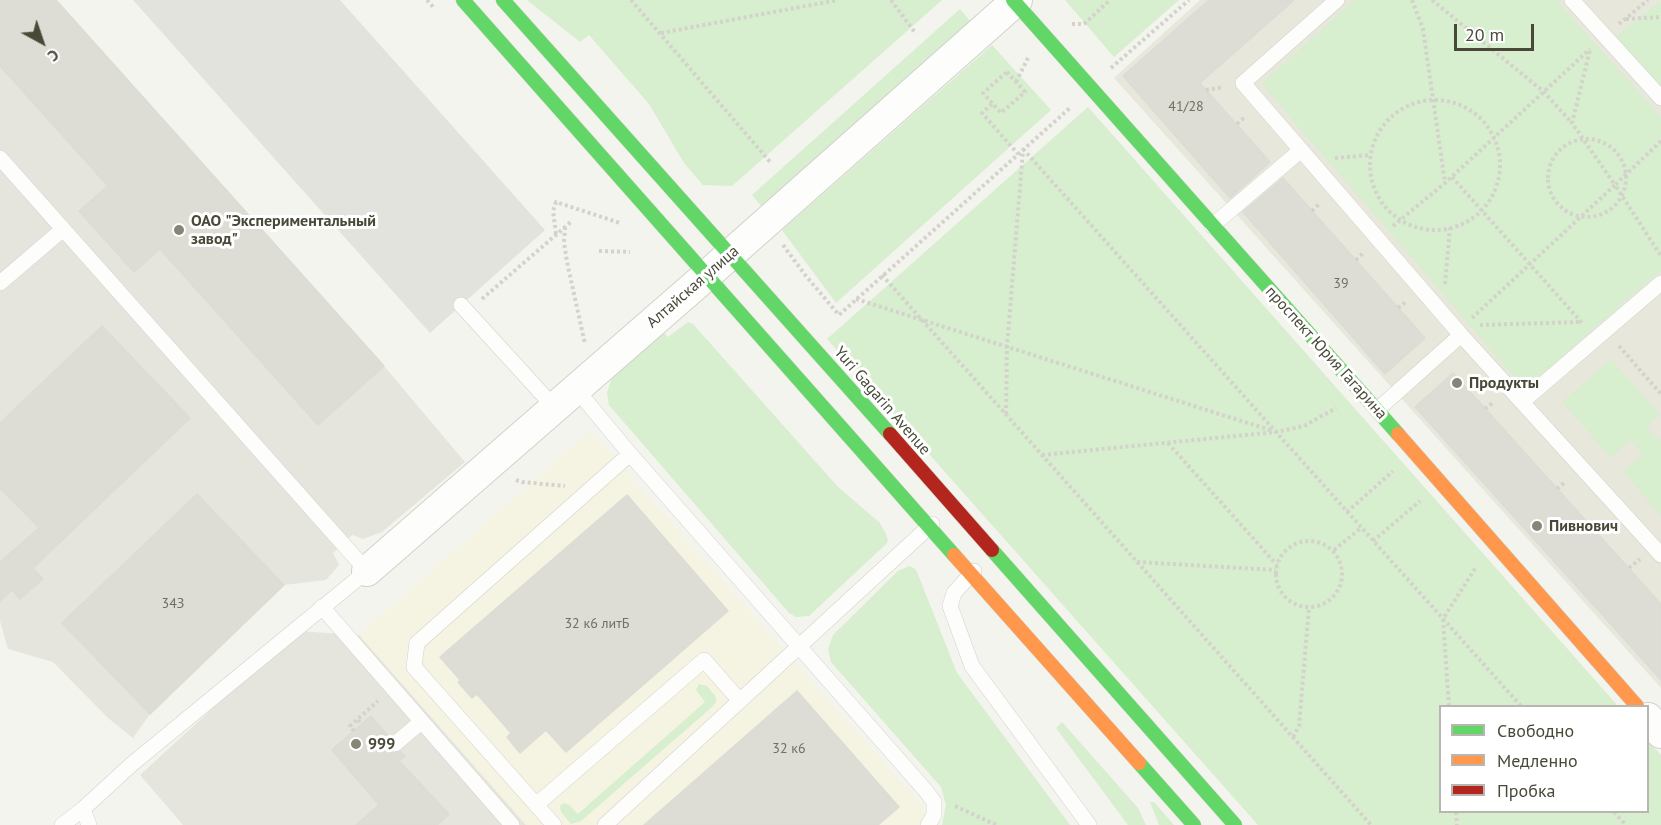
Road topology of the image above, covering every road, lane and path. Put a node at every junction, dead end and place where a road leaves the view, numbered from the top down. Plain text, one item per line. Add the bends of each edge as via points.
1 (464, 0) edge
2 (503, 0) edge
3 (631, 0) edge
4 (838, 0) edge
5 (891, 0) edge
6 (1110, 0) edge
7 (1189, 0) edge
8 (1337, 0) edge
9 (1412, 0) edge
10 (1432, 0) edge
11 (1572, 0) edge
12 (1648, 0) edge
13 (1015, 1) edge
14 (1661, 17) edge
15 (1625, 19) junction
16 (1066, 24) dead end
17 (660, 33) junction
18 (916, 34) dead end
19 (1605, 36) junction
20 (1590, 49) junction
21 (1037, 50) dead end
22 (1104, 75) dead end
23 (1016, 82) junction
24 (1544, 92) junction
25 (1661, 98) edge
26 (1433, 101) junction
27 (992, 104) junction
28 (1071, 107) dead end
29 (1572, 123) junction
30 (1494, 138) junction
31 (1583, 139) junction
32 (1661, 141) edge
33 (1023, 149) junction
34 (1300, 150) junction
35 (1018, 154) junction
36 (1370, 155) junction
37 (0, 158) edge
38 (771, 163) dead end
39 (1314, 166) junction
40 (1626, 175) junction
41 (1452, 177) junction
42 (1445, 183) junction
43 (1615, 185) junction
44 (1622, 195) junction
45 (1481, 210) junction
46 (1583, 217) junction
47 (1401, 220) junction
48 (572, 221) dead end
49 (627, 225) dead end
50 (1212, 226) junction
51 (565, 227) junction
52 (1450, 228) junction
53 (62, 230) junction
54 (556, 235) junction
55 (1378, 238) junction
56 (782, 243) dead end
57 (599, 251) dead end
58 (630, 252) dead end
59 (730, 254) junction
60 (1661, 256) edge
61 (1530, 264) junction
62 (707, 275) junction
63 (882, 276) junction
64 (0, 283) edge
65 (1661, 284) edge
66 (856, 299) junction
67 (1435, 305) junction
68 (464, 308) joint
69 (922, 320) junction
70 (1581, 322) junction
71 (1464, 328) junction
72 (1602, 335) junction
73 (1007, 347) junction
74 (574, 390) junction
75 (1661, 394) edge
76 (1522, 402) junction
77 (1343, 408) dead end
78 (1377, 410) junction
79 (1006, 414) junction
80 (1276, 432) junction
81 (1167, 443) junction
82 (630, 454) junction
83 (1042, 455) junction
84 (1396, 468) dead end
85 (514, 479) dead end
86 (569, 487) dead end
87 (1423, 498) dead end
88 (951, 506) junction
89 (1347, 512) junction
90 (930, 525) junction
91 (1361, 528) junction
92 (1374, 542) junction
93 (1334, 550) junction
94 (994, 553) junction
95 (1661, 555) edge
96 (1136, 562) junction
97 (1476, 563) dead end
98 (1276, 567) junction
99 (366, 571) junction
100 (972, 573) junction
101 (322, 607) junction
102 (1309, 607) junction
103 (1443, 619) junction
104 (799, 648) junction
105 (392, 688) junction
106 (740, 701) junction
107 (1449, 705) edge
108 (1520, 705) edge
109 (1636, 705) edge
110 (358, 720) junction
111 (1649, 720) edge
112 (421, 722) junction
113 (361, 725) dead end
114 (354, 731) dead end
115 (1661, 734) edge
116 (1293, 737) junction
117 (395, 744) dead end
118 (934, 802) junction
119 (536, 805) junction
120 (83, 809) junction
121 (1615, 813) edge
122 (62, 825) edge
123 (89, 825) edge
124 (512, 825) edge
125 (554, 825) edge
126 (605, 825) edge
127 (928, 825) edge
128 (996, 825) edge
129 (1089, 825) edge
130 (1194, 825) edge
131 (1235, 825) edge
132 (1371, 825) edge
133 (1626, 825) edge

1 - 62 main road
2 - 59 main road, Yuri Gagarin Avenue
3 - 17 path
4 - 17 path
5 - 18 path
6 - 16 path via 1084,24
7 - 22 path
8 - 34 lane via 1243,83
9 - 26 path via 1423,29
10 - 24 path
11 - 19 lane
12 - 15 path
13 - 50 main road, проспект Юрия Гагарина
13 - 59 street, Алтайская улица
14 - 15 path
15 - 19 path
17 - 38 path
19 - 20 path
19 - 25 lane
20 - 24 path
20 - 29 path
21 - 23 path via 1028,58
23 - 27 path via 1025,92 1001,113
23 - 27 path via 1007,72 983,93
24 - 29 path
24 - 30 path
26 - 30 path via 1447,101 1468,109 1485,123
26 - 36 path via 1405,107 1389,119
26 - 42 path
27 - 35 path via 982,113
28 - 33 path
29 - 31 path
30 - 41 path
30 - 45 path via 1500,165 1496,188
31 - 40 path via 1597,140 1615,150
31 - 43 path
31 - 46 path via 1559,150 1547,178 1559,205
32 - 40 path
33 - 35 path
33 - 73 path
33 - 80 path
34 - 39 lane
34 - 50 lane
35 - 63 path
36 - 39 path via 1323,159
36 - 47 path via 1377,195 1389,212
37 - 53 lane
39 - 55 lane
40 - 43 path
40 - 44 path
41 - 42 path
41 - 45 path
42 - 47 path
43 - 44 path
43 - 46 path
44 - 46 path via 1606,212
44 - 60 path
45 - 52 path
45 - 61 path
46 - 61 path
47 - 52 path via 1425,229
47 - 55 path
48 - 51 path
49 - 54 path via 556,202
50 - 78 main road, проспект Юрия Гагарина
51 - 54 path
51 - 74 path
52 - 67 path via 1444,297
53 - 64 lane
53 - 99 lane
54 - 68 path
55 - 67 lane
56 - 66 path via 839,315
57 - 58 path
59 - 62 street, Алтайская улица
59 - 88 main road, Yuri Gagarin Avenue
61 - 70 path
61 - 71 path
62 - 74 street, Алтайская улица
62 - 90 main road
63 - 66 path
63 - 69 path
65 - 72 lane
66 - 69 path
67 - 71 lane
68 - 74 lane
69 - 73 path
69 - 79 path
70 - 71 path
70 - 72 path
71 - 76 lane
71 - 78 lane
72 - 75 path
72 - 76 lane
73 - 79 path
73 - 80 path
74 - 82 lane
74 - 99 street, Алтайская улица
76 - 95 lane
77 - 80 path via 1339,406 1304,426
78 - 109 main road, проспект Юрия Гагарина
79 - 83 path
80 - 81 path
80 - 89 path
81 - 83 path
81 - 98 path
82 - 104 lane
82 - 119 lane via 417,644 414,667
83 - 96 path
84 - 89 path
85 - 86 path
87 - 92 path
88 - 90 lane
88 - 94 main road, Yuri Gagarin Avenue
89 - 91 path
90 - 100 main road
90 - 104 lane
91 - 92 path
91 - 93 path
92 - 103 path
93 - 98 path via 1305,540 1281,554
93 - 102 path via 1343,570 1342,582 1325,603
94 - 100 lane
94 - 131 main road, Yuri Gagarin Avenue
96 - 98 path
96 - 116 path
97 - 103 path via 1475,571
98 - 102 path via 1278,587 1286,598
99 - 101 lane
100 - 129 lane via 954,593 950,606 972,666
100 - 130 main road
101 - 105 lane
101 - 120 lane
102 - 116 path via 1299,726
103 - 107 path
103 - 108 path
104 - 106 lane
104 - 118 lane
105 - 110 path
105 - 112 lane
106 - 119 lane via 704,660
106 - 126 lane
110 - 113 path
110 - 114 path via 350,726
111 - 115 street
112 - 117 lane
112 - 124 lane
116 - 132 path
118 - 127 lane via 934,816
118 - 128 path via 949,804
119 - 125 lane
120 - 122 lane
120 - 123 lane
121 - 133 path

